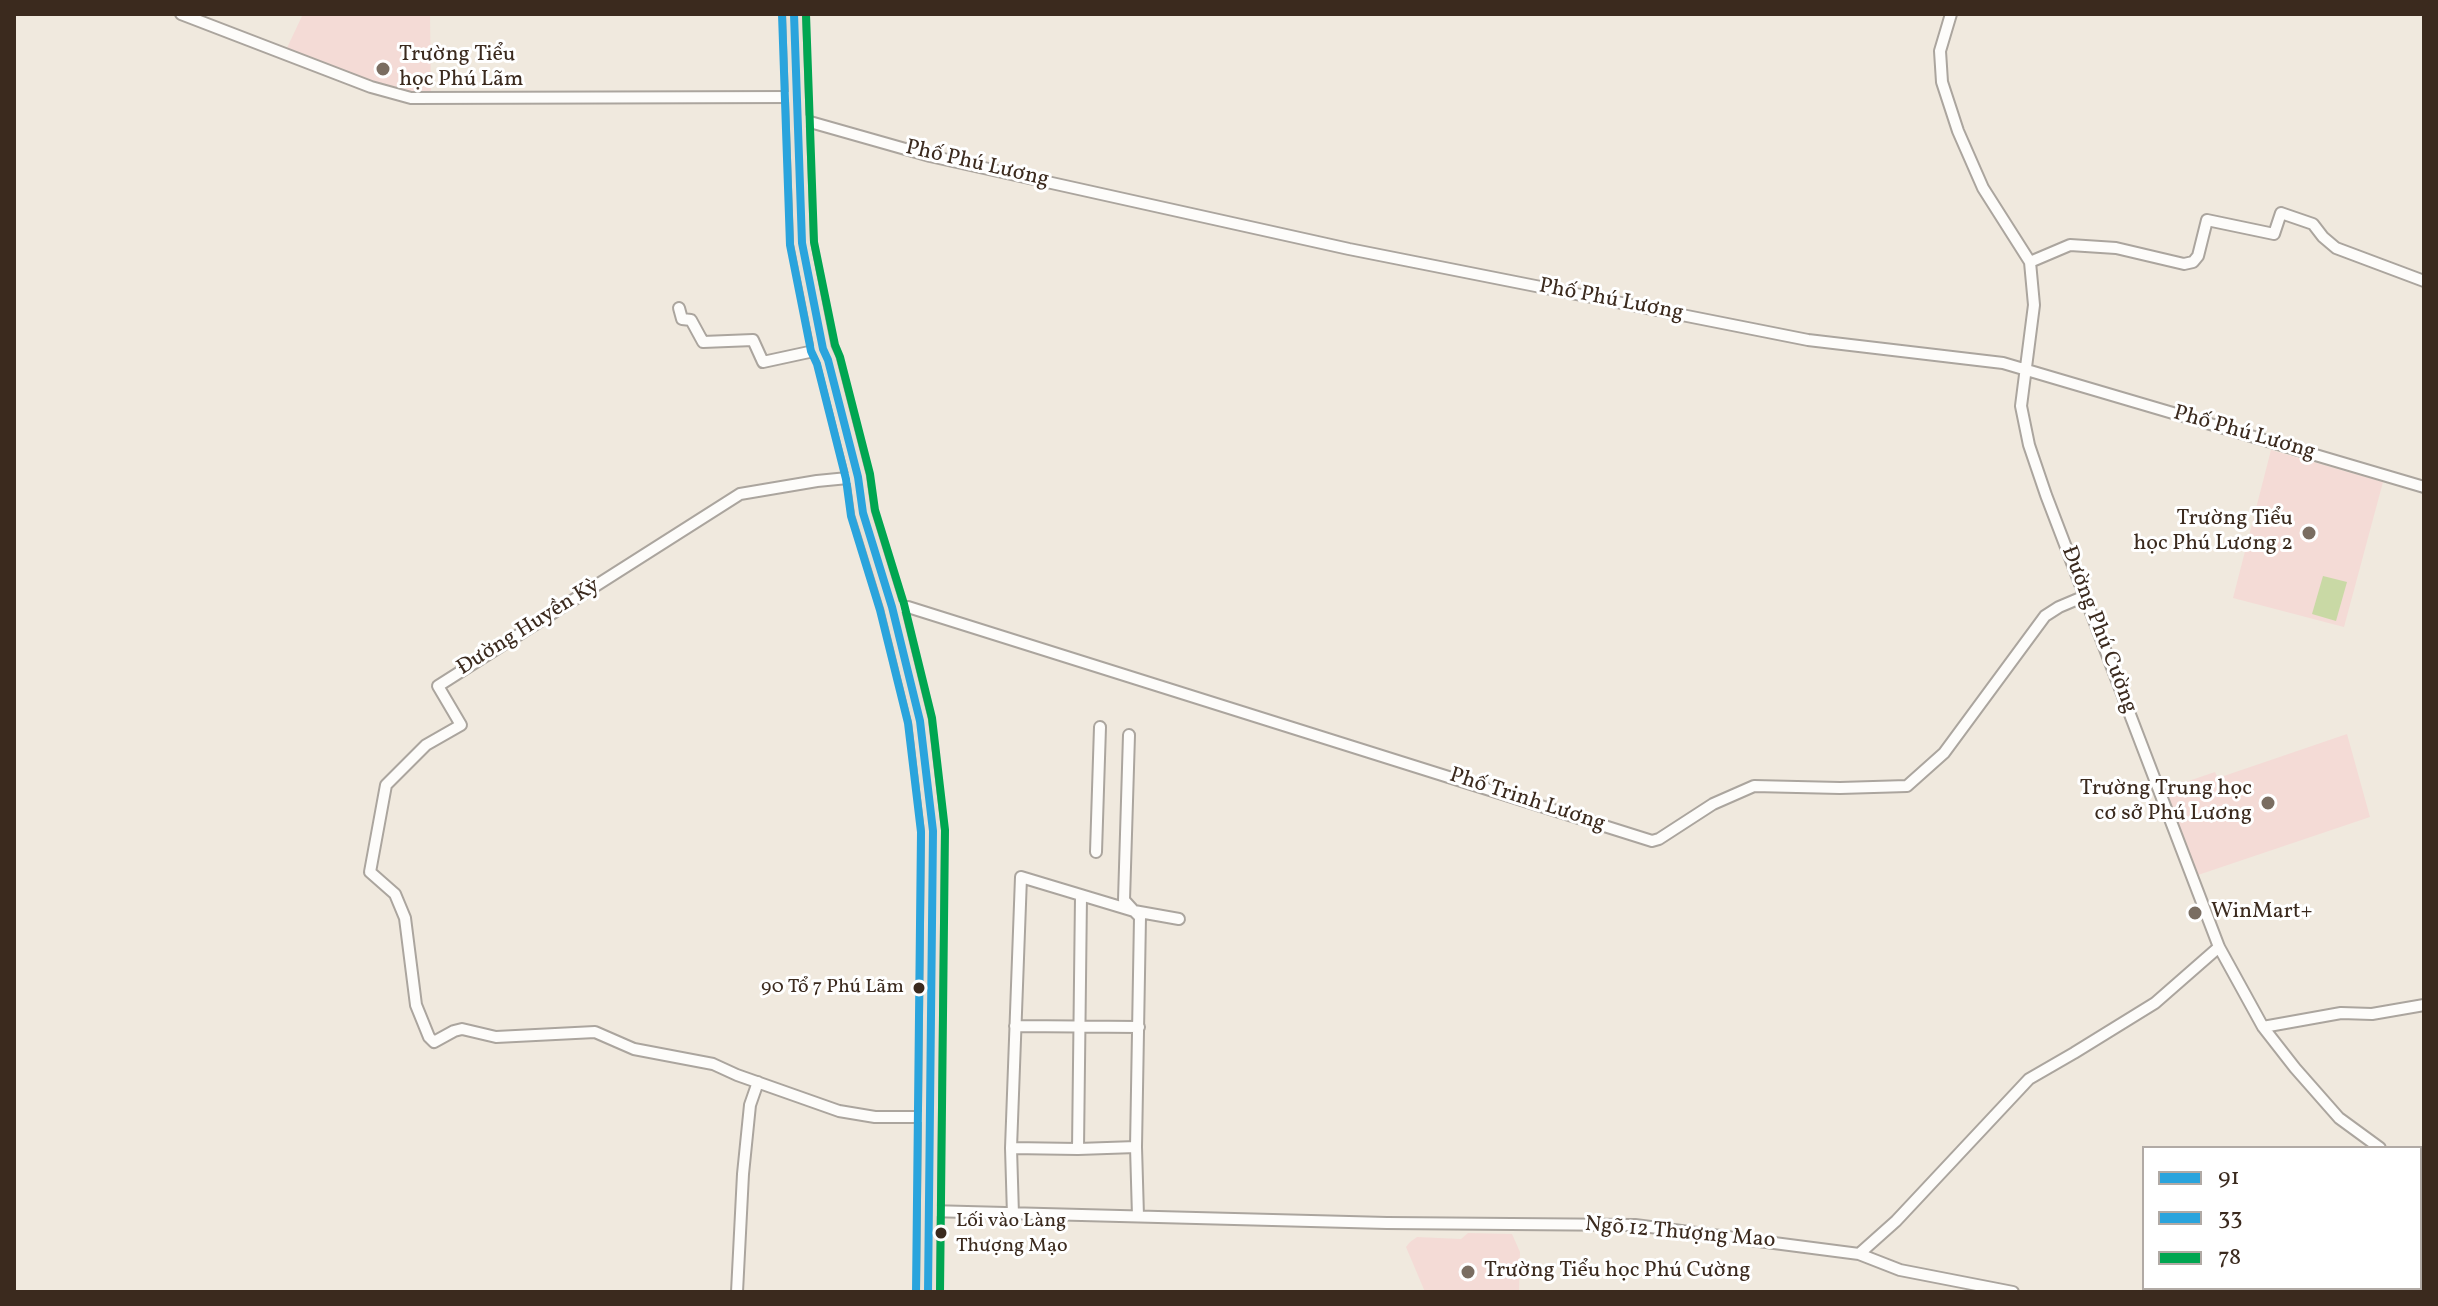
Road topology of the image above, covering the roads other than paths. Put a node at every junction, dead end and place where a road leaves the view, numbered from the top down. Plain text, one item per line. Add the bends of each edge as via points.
1 (181, 14) edge
2 (794, 14) edge
3 (1951, 14) edge
4 (795, 97) junction
5 (796, 118) junction
6 (2030, 262) junction
7 (2424, 281) edge
8 (679, 308) dead end
9 (823, 349) junction
10 (2024, 370) junction
11 (858, 477) junction
12 (2424, 487) edge
13 (2085, 596) junction
14 (892, 607) junction
15 (1100, 727) dead end
16 (1129, 735) dead end
17 (1096, 852) dead end
18 (1081, 896) junction
19 (1134, 911) junction
20 (1179, 919) dead end
21 (2219, 947) junction
22 (2424, 1005) edge
23 (1015, 1026) junction
24 (1079, 1026) junction
25 (1139, 1027) junction
26 (2263, 1027) junction
27 (758, 1082) junction
28 (930, 1117) junction
29 (2377, 1146) edge
30 (1136, 1147) junction
31 (1011, 1148) junction
32 (1078, 1149) junction
33 (929, 1211) junction
34 (1013, 1215) junction
35 (1138, 1216) junction
36 (1859, 1254) junction
37 (737, 1292) edge
38 (928, 1292) edge
39 (2013, 1292) edge

1 - 4 street via 371,87 411,95
2 - 4 highway
3 - 6 street, Đường Phú Cường via 1940,51 1942,82 1983,188
4 - 5 highway
5 - 9 highway via 802,243
5 - 10 street, Phố Phú Lương via 930,156 1349,249 1808,340 2003,363
6 - 7 street via 2070,245 2116,248 2184,264 2198,256 2207,220 2274,234 2281,213 2313,224 2336,248
6 - 10 street, Đường Phú Cường via 2034,305
8 - 9 street via 703,342 753,340 763,362
9 - 11 highway
10 - 12 street, Phố Phú Lương
10 - 13 street, Đường Phú Cường via 2021,406 2029,445
11 - 14 highway via 863,513
11 - 27 street, Đường Huyền Kỳ via 740,494 438,686 461,725 426,745 386,785 370,872 395,894 405,918 416,1005 434,1042 462,1029 496,1037 595,1032 634,1049 713,1064
13 - 14 street, Phố Trinh Lương via 2045,616 1944,753 1907,786 1754,786 1652,841 908,607
13 - 21 street, Đường Phú Cường
14 - 28 highway via 920,721 933,831
15 - 17 street
16 - 19 street via 1124,900
18 - 19 street
18 - 23 street via 1021,877
18 - 24 street
19 - 20 street
19 - 25 street via 1140,917
21 - 26 street, Đường Phú Cường
21 - 36 street via 2155,1003 2029,1079
22 - 26 street
23 - 24 street
23 - 31 street
24 - 25 street
24 - 32 street
25 - 30 street
26 - 29 street, Đường Phú Cường via 2339,1118
27 - 28 street, Đường Huyền Kỳ via 839,1111
27 - 37 street via 744,1163
28 - 33 highway
30 - 32 street
30 - 35 street
31 - 32 street
31 - 34 street
33 - 34 street, Ngõ 12 Thượng Mao
33 - 38 highway
34 - 35 street, Ngõ 12 Thượng Mao
35 - 36 street, Ngõ 12 Thượng Mao via 1635,1225
36 - 39 street, Ngõ 12 Thượng Mao via 1900,1270

